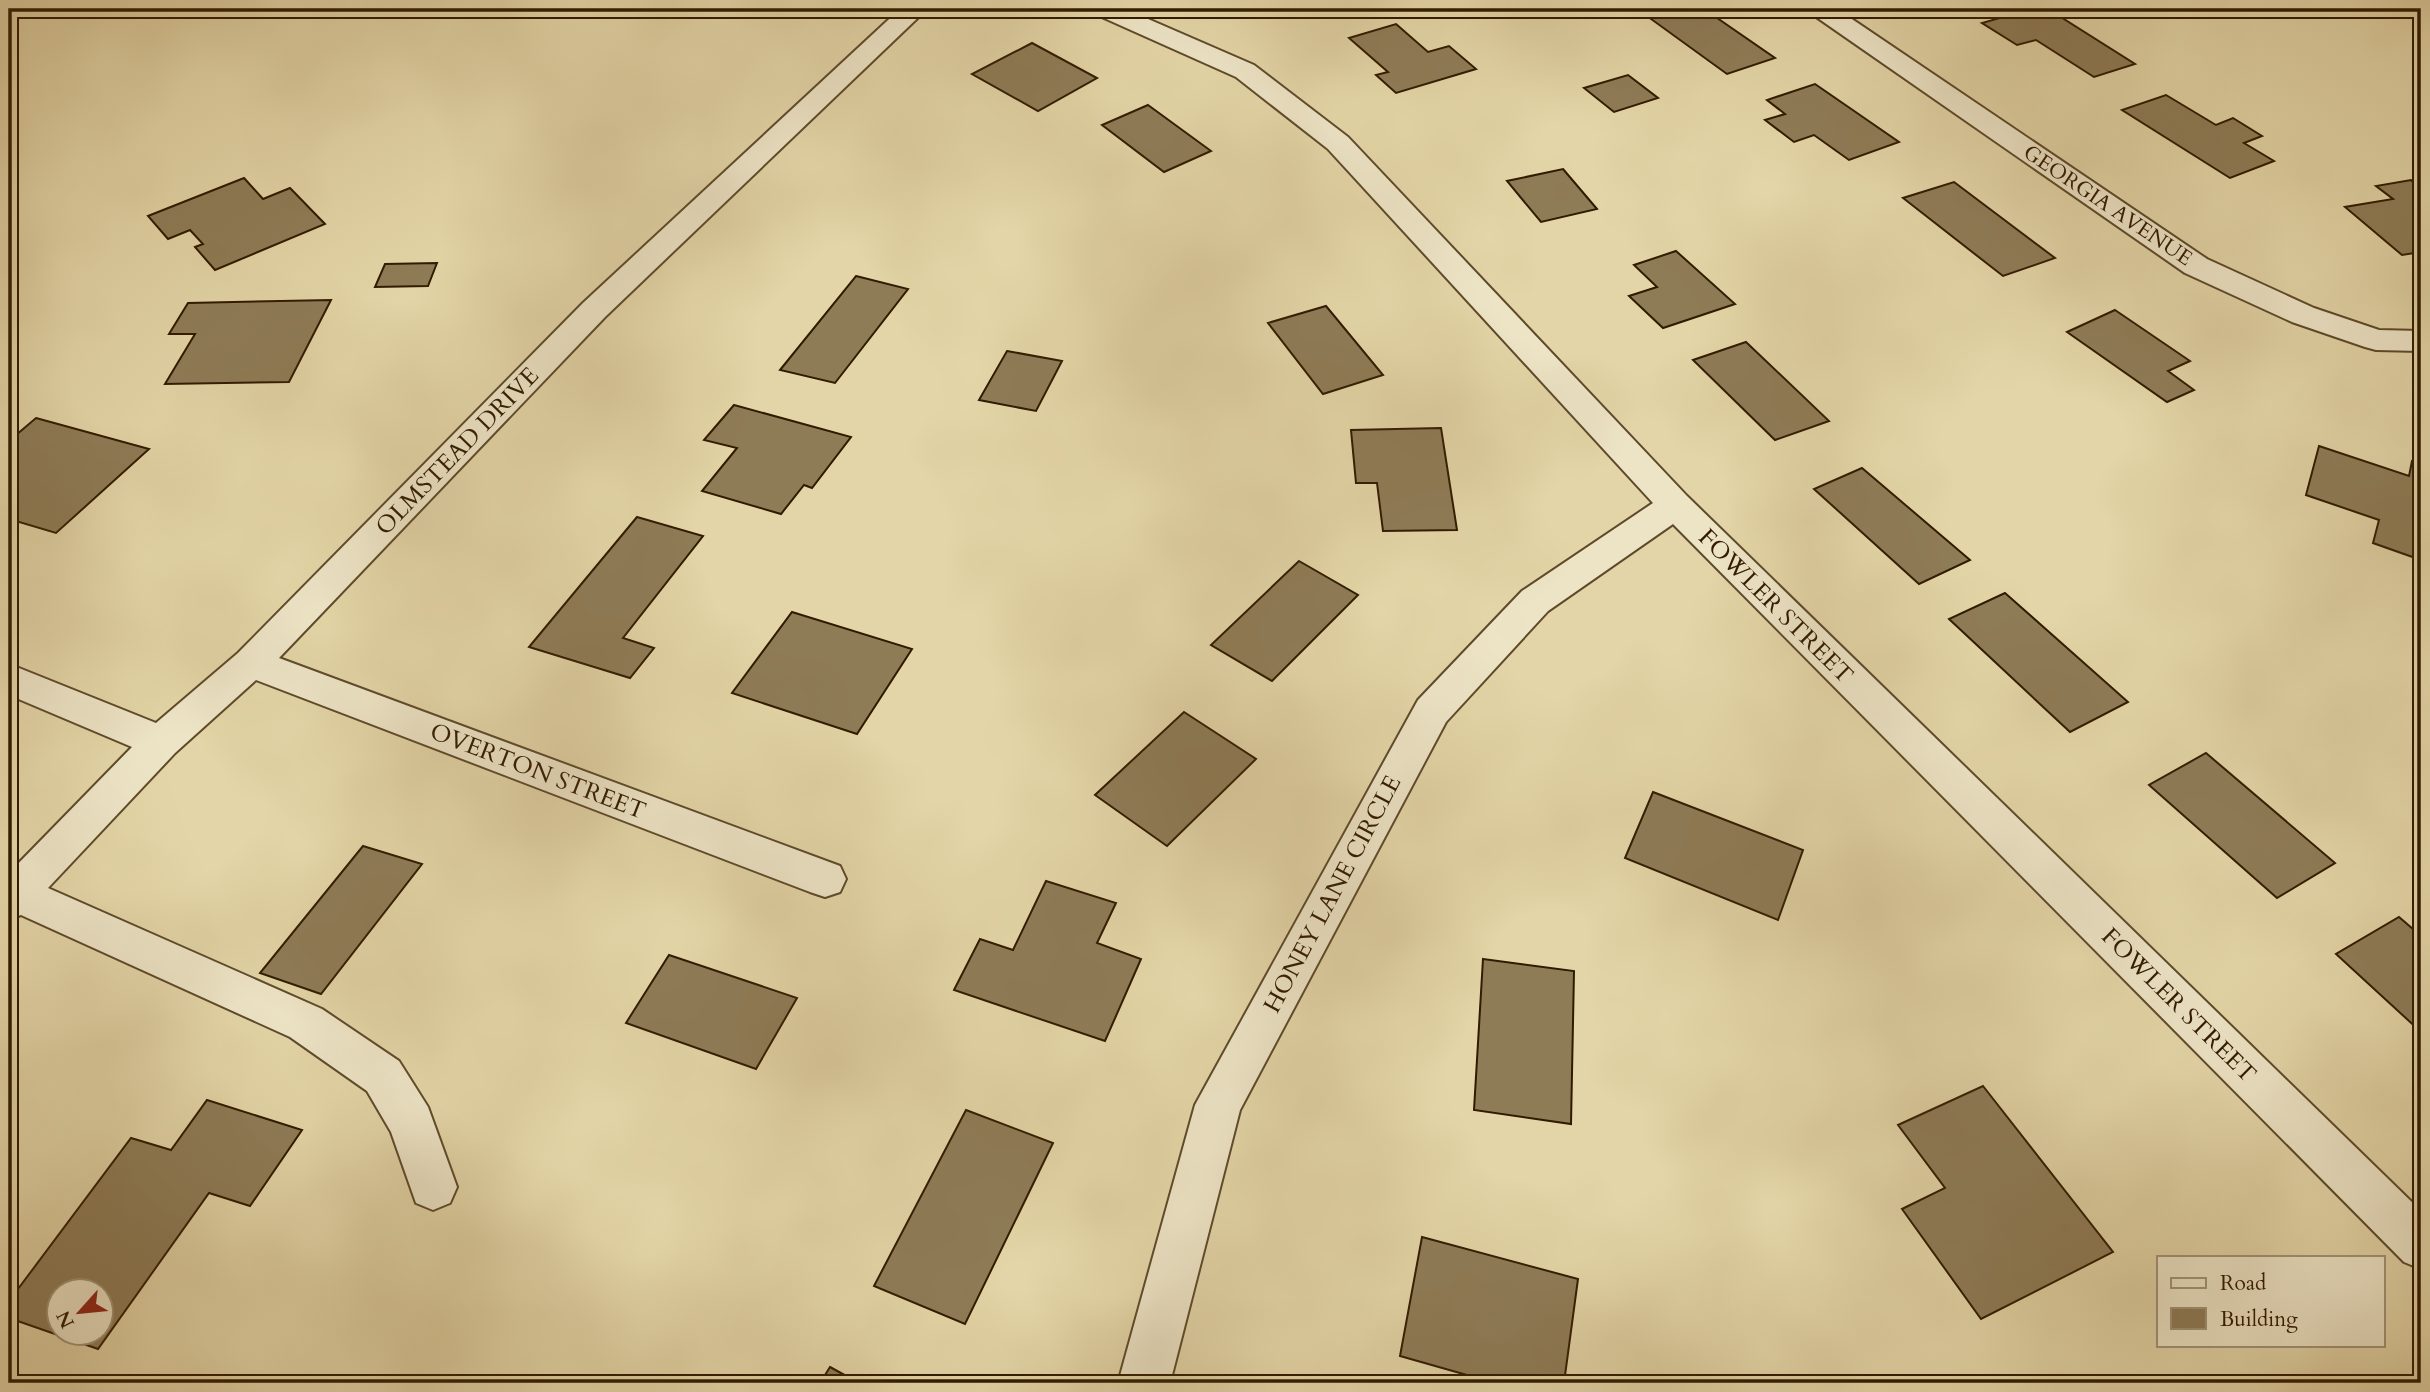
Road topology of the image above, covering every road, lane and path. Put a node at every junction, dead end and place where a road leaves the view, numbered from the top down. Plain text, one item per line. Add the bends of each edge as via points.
1 (914, 9) edge
2 (1104, 9) edge
3 (1821, 9) edge
4 (2421, 341) edge
5 (1675, 505) junction
6 (251, 663) junction
7 (9, 679) edge
8 (161, 742) junction
9 (825, 879) dead end
10 (13, 897) edge
11 (433, 1187) dead end
12 (2421, 1245) edge
13 (1144, 1383) edge

1 - 6 street, OLMSTEAD DRIVE via 594,310
2 - 5 street, FOWLER STREET via 1244,71 1338,142
3 - 4 street, GEORGIA AVENUE via 2196,266 2303,315 2375,340
5 - 12 street, FOWLER STREET
5 - 13 street, HONEY LANE CIRCLE via 1535,601 1432,711 1218,1105
6 - 8 street, OLMSTEAD DRIVE
6 - 9 street, OVERTON STREET
7 - 8 street
8 - 10 street, OLMSTEAD DRIVE
10 - 11 street via 306,1023 383,1076 411,1123

